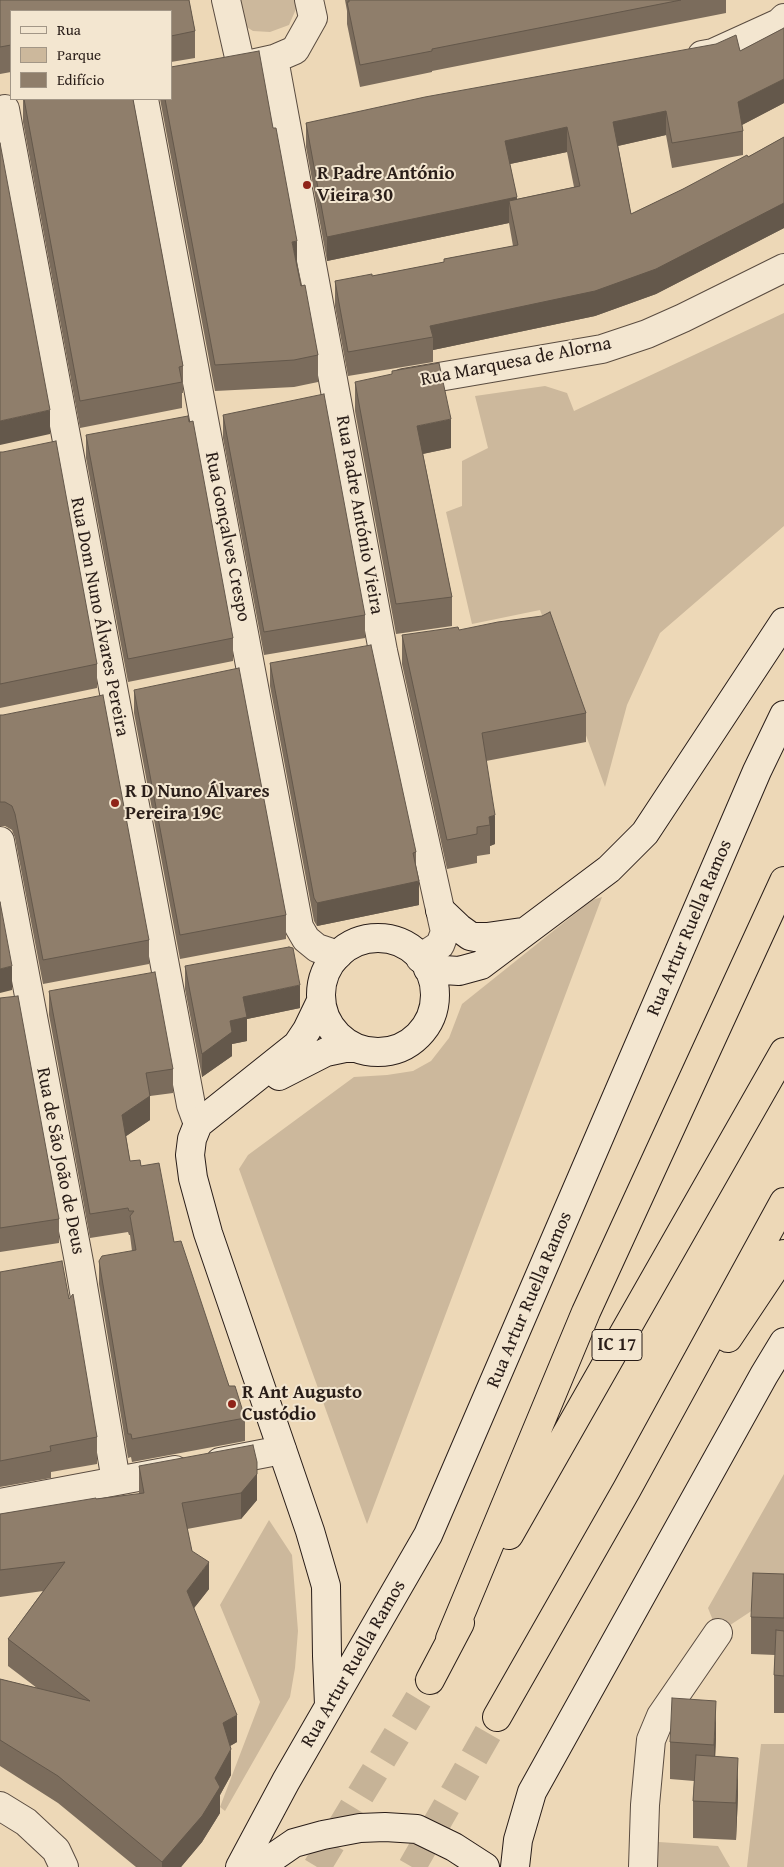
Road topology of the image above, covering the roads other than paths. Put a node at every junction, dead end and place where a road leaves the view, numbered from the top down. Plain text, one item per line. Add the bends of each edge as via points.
1 (226, 0) edge
2 (309, 0) edge
3 (784, 18) edge
4 (285, 54) junction
5 (674, 60) edge
6 (144, 100) edge
7 (33, 104) edge
8 (2, 110) edge
9 (315, 126) edge
10 (288, 130) junction
11 (784, 268) edge
12 (359, 390) junction
13 (309, 399) edge
14 (214, 418) junction
15 (176, 426) edge
16 (784, 622) edge
17 (412, 647) edge
18 (383, 651) junction
19 (355, 656) edge
20 (262, 671) junction
21 (225, 678) edge
22 (142, 694) edge
23 (105, 702) junction
24 (784, 715) edge
25 (0, 841) edge
26 (784, 881) edge
27 (440, 910) junction
28 (524, 931) junction
29 (290, 954) edge
30 (332, 962) junction
31 (424, 963) junction
32 (321, 1001) junction
33 (356, 1048) junction
34 (784, 1052) edge
35 (198, 1124) junction
36 (784, 1202) edge
37 (784, 1254) edge
38 (79, 1262) junction
39 (53, 1266) edge
40 (784, 1342) edge
41 (282, 1450) junction
42 (116, 1481) junction
43 (626, 1489) junction
44 (0, 1503) edge
45 (718, 1633) dead end
46 (450, 1639) junction
47 (430, 1680) tunnel mouth
48 (329, 1705) junction
49 (498, 1717) tunnel mouth
50 (0, 1806) edge
51 (64, 1867) edge
52 (240, 1867) edge
53 (259, 1867) edge
54 (485, 1867) edge
55 (515, 1867) edge
56 (643, 1867) edge

1 - 4 street via 228,68
2 - 4 street via 313,18
3 - 5 street via 778,24 713,53
4 - 10 street, Rua Padre António Vieira
6 - 14 street, Rua Gonçalves Crespo
7 - 8 street
8 - 23 street, Rua Dom Nuno Álvares Pereira via 69,446
9 - 10 street
10 - 12 street, Rua Padre António Vieira
11 - 12 street, Rua Marquesa de Alorna via 683,318 602,349
12 - 13 street, Rua Marquesa de Alorna
12 - 18 street, Rua Padre António Vieira
14 - 15 street
14 - 20 street, Rua Gonçalves Crespo
16 - 28 street via 646,833 609,869
17 - 18 street
18 - 19 street
18 - 27 street, Rua Padre António Vieira
20 - 21 street
20 - 30 street, Rua Gonçalves Crespo via 299,927 306,939
22 - 23 street
23 - 35 street, Rua Dom Nuno Álvares Pereira via 169,976 191,1105
24 - 48 street, Rua Artur Ruella Ramos via 428,1535
25 - 38 street, Rua de São João de Deus
26 - 46 highway via 586,1312
27 - 28 street via 470,936 487,937
27 - 31 street, Rua Padre António Vieira via 445,932 440,945
28 - 31 street via 481,965 459,971
29 - 30 street
30 - 31 street via 345,948 361,940 380,938 398,942 414,951
30 - 32 street via 322,978
31 - 33 street via 434,982 435,1001 430,1020 419,1036 403,1047 384,1053
32 - 33 street via 323,1014 332,1030
32 - 35 street via 297,1045
33 - 35 street via 316,1056
34 - 46 highway, IC 17
35 - 41 street via 190,1155 208,1233
36 - 43 highway
37 - 43 highway
38 - 39 street
38 - 42 street, Rua de São João de Deus
40 - 55 street via 532,1792 518,1840
41 - 42 street
41 - 48 street via 326,1586
42 - 44 street
43 - 49 highway
45 - 56 street via 661,1716 651,1740
46 - 47 highway, IC 17
48 - 52 street, Rua Artur Ruella Ramos
50 - 51 street via 26,1822 56,1850
53 - 54 street via 294,1843 342,1831 385,1827 417,1829 454,1846

